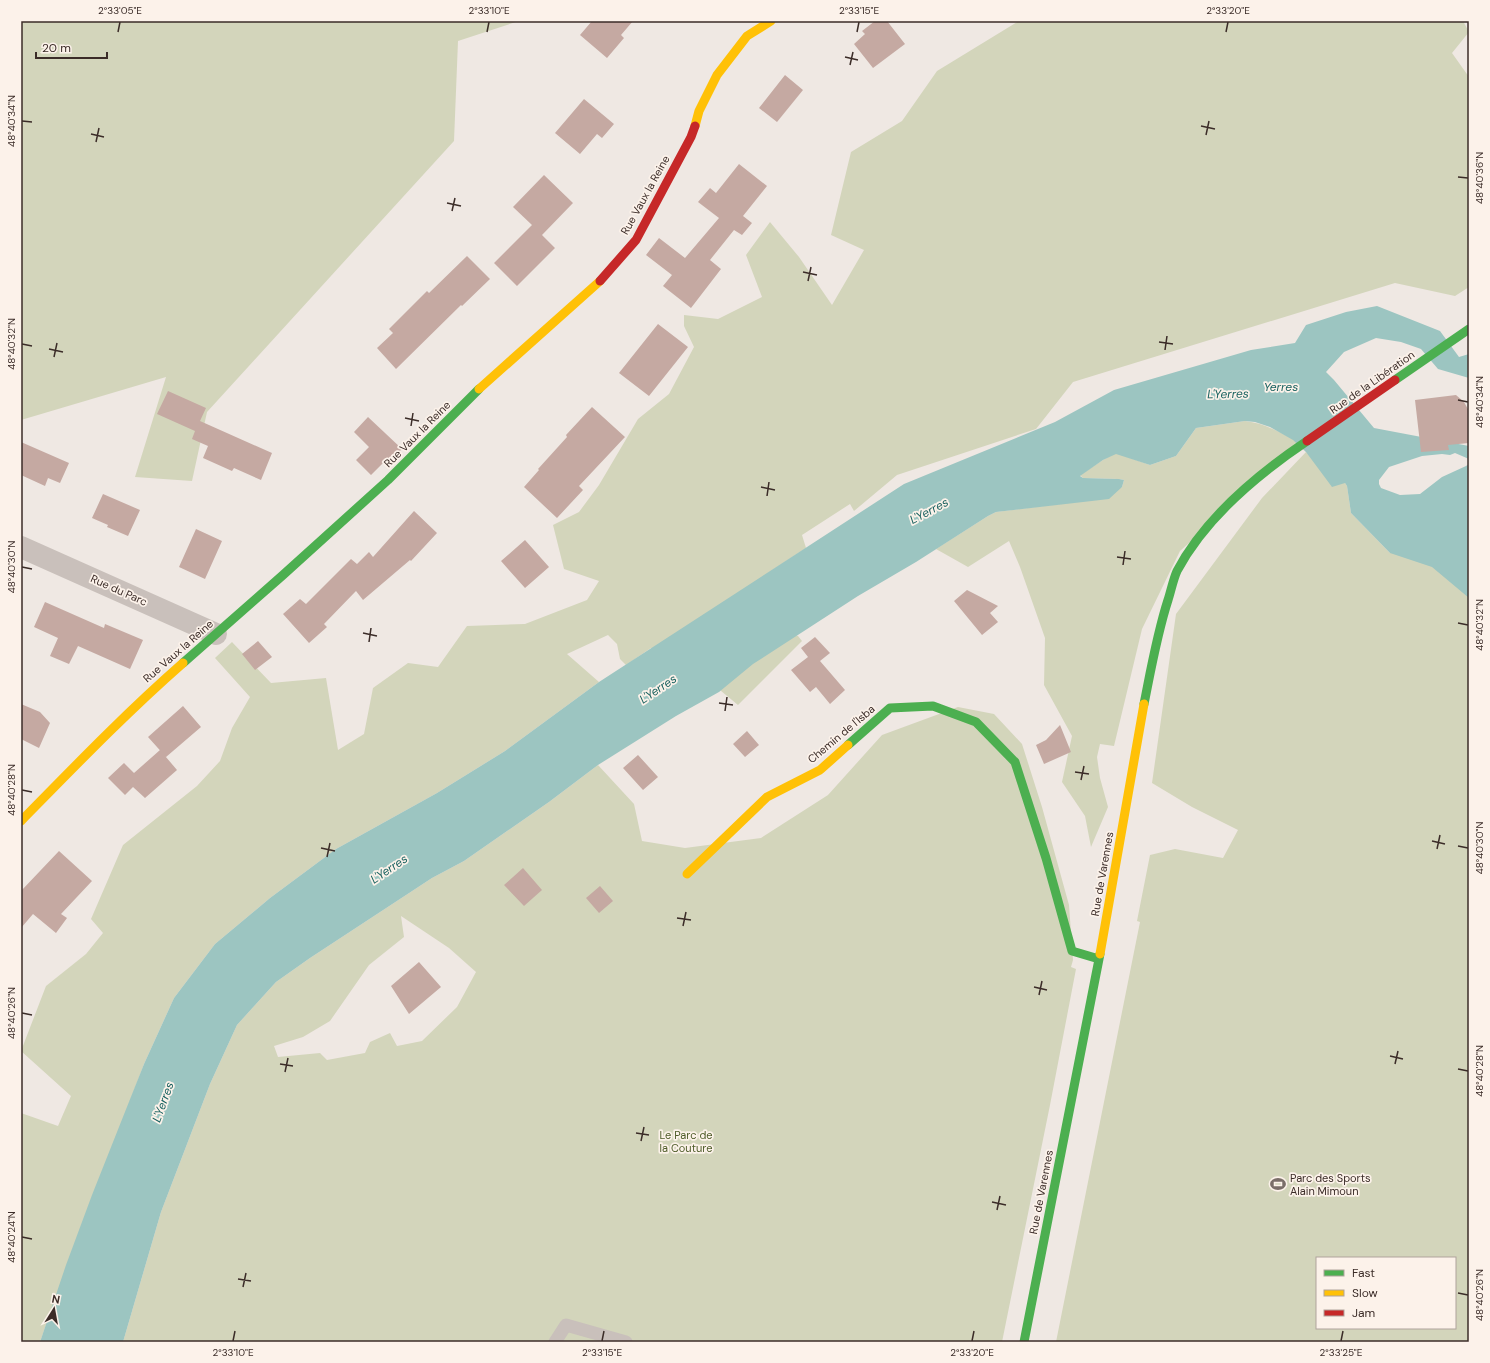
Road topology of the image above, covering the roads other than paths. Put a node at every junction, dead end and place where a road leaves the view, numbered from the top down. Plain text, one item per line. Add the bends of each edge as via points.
1 (771, 21) edge
2 (1469, 329) edge
3 (1288, 454) joint
4 (21, 547) edge
5 (216, 634) junction
6 (21, 821) edge
7 (687, 874) dead end
8 (1099, 959) junction
9 (555, 1342) edge
10 (626, 1342) edge
11 (1024, 1342) edge

1 - 5 street, Rue Vaux la Reine via 747,36 717,75 699,111 691,137 636,240 601,281 490,378 388,480
2 - 3 street, Rue de la Libération
3 - 8 street, Rue de Varennes via 1239,494 1203,532 1177,572 1158,636 1140,725
4 - 5 street, Rue du Parc
5 - 6 street, Rue Vaux la Reine via 146,695
7 - 8 street, Chemin de l'Isba via 767,797 820,770 890,708 933,706 976,722 1015,762 1072,951
8 - 11 street, Rue de Varennes
9 - 10 lane via 566,1325

